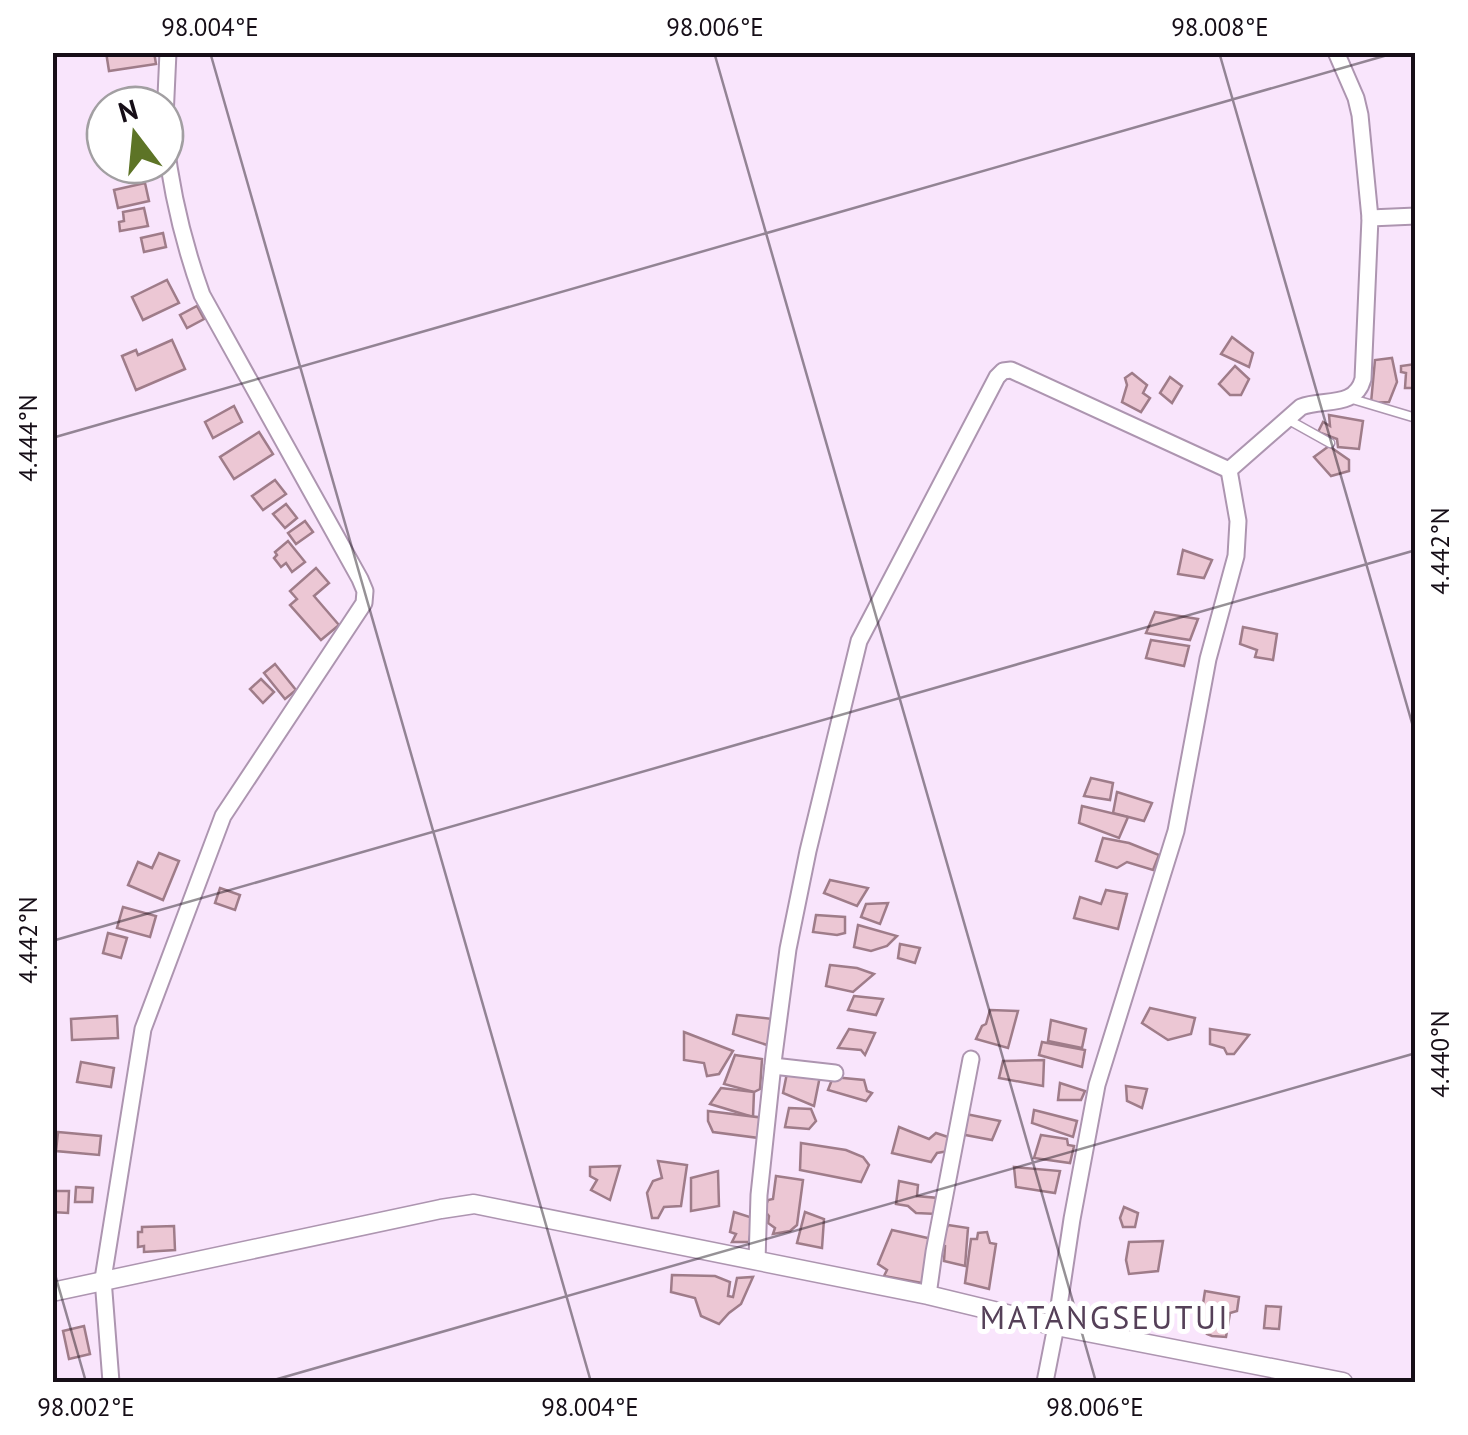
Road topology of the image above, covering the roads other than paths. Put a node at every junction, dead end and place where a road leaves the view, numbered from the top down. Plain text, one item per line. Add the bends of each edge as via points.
1 (168, 52) edge
2 (1336, 52) edge
3 (166, 85) edge
4 (173, 185) edge
5 (1416, 216) edge
6 (1370, 218) junction
7 (1350, 398) junction
8 (1416, 418) edge
9 (1287, 419) junction
10 (1330, 443) dead end
11 (1228, 470) junction
12 (971, 1059) dead end
13 (772, 1066) junction
14 (835, 1073) dead end
15 (757, 1261) junction
16 (103, 1280) junction
17 (52, 1292) edge
18 (928, 1295) junction
19 (1056, 1326) junction
20 (111, 1382) edge
21 (1045, 1382) edge
22 (1342, 1382) edge

1 - 3 street
2 - 6 street via 1360,115
4 - 16 street via 202,295 365,597 223,816 143,1029
5 - 6 street
6 - 7 street via 1363,379
7 - 8 lane
7 - 9 street via 1305,405
9 - 10 lane
9 - 11 street
11 - 13 street via 1012,370 1000,373 859,641 800,890
11 - 19 street via 1238,521 1236,556 1208,659 1176,831 1097,1085
12 - 18 street
13 - 14 street
13 - 15 street
15 - 16 street via 474,1204
15 - 18 street
16 - 17 street
16 - 20 street
18 - 19 street
19 - 21 street
19 - 22 street

